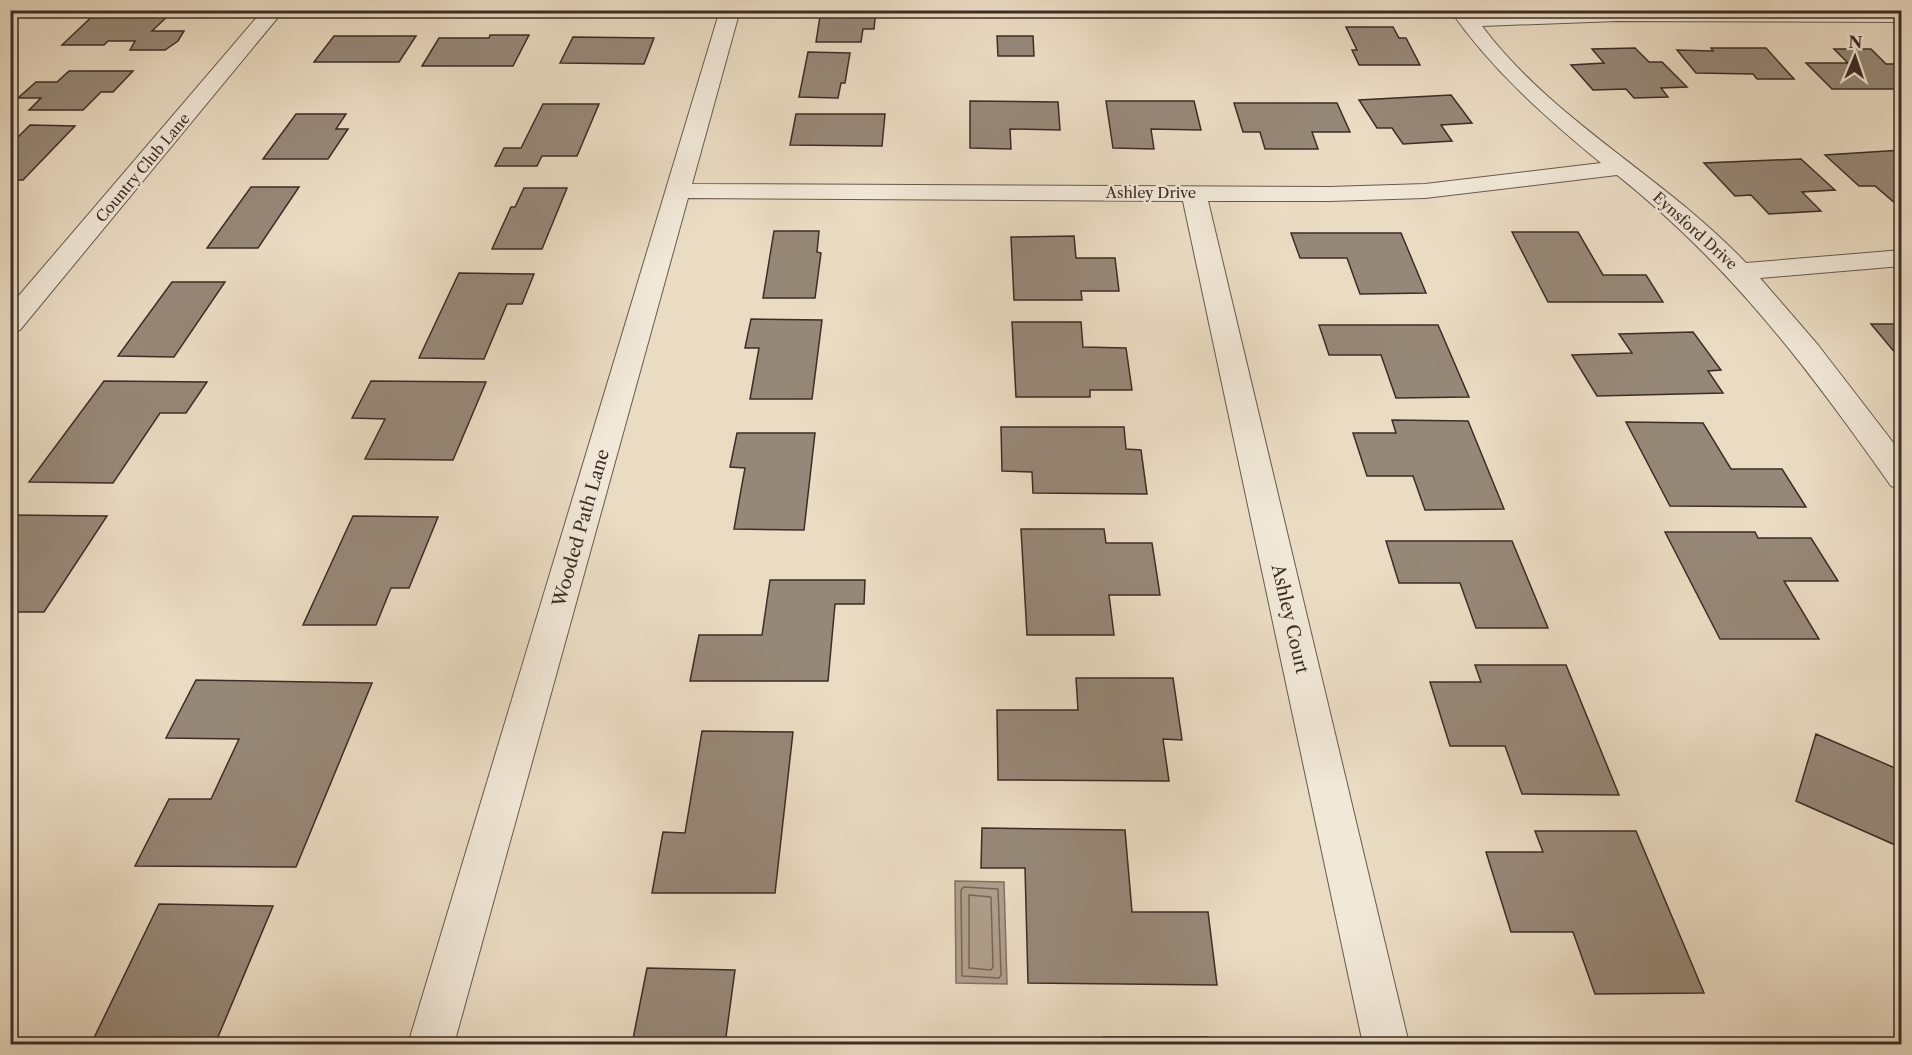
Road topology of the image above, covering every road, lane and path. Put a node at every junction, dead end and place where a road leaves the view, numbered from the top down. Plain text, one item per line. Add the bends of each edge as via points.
1 (274, 10) edge
2 (730, 10) edge
3 (1463, 15) edge
4 (1902, 16) edge
5 (1622, 167) junction
6 (679, 191) junction
7 (1194, 194) junction
8 (1902, 258) edge
9 (1740, 272) junction
10 (10, 324) edge
11 (1902, 478) edge
12 (432, 1044) edge
13 (1386, 1044) edge

1 - 10 street, Country Club Lane
2 - 6 street, Wooded Path Lane
3 - 4 street
3 - 5 street, Eynsford Drive via 1549,110
5 - 7 street, Ashley Drive via 1425,191
5 - 9 street, Eynsford Drive via 1702,234
6 - 7 street, Ashley Drive
6 - 12 street, Wooded Path Lane
7 - 13 street, Ashley Court
8 - 9 street
9 - 11 street, Eynsford Drive via 1784,320

